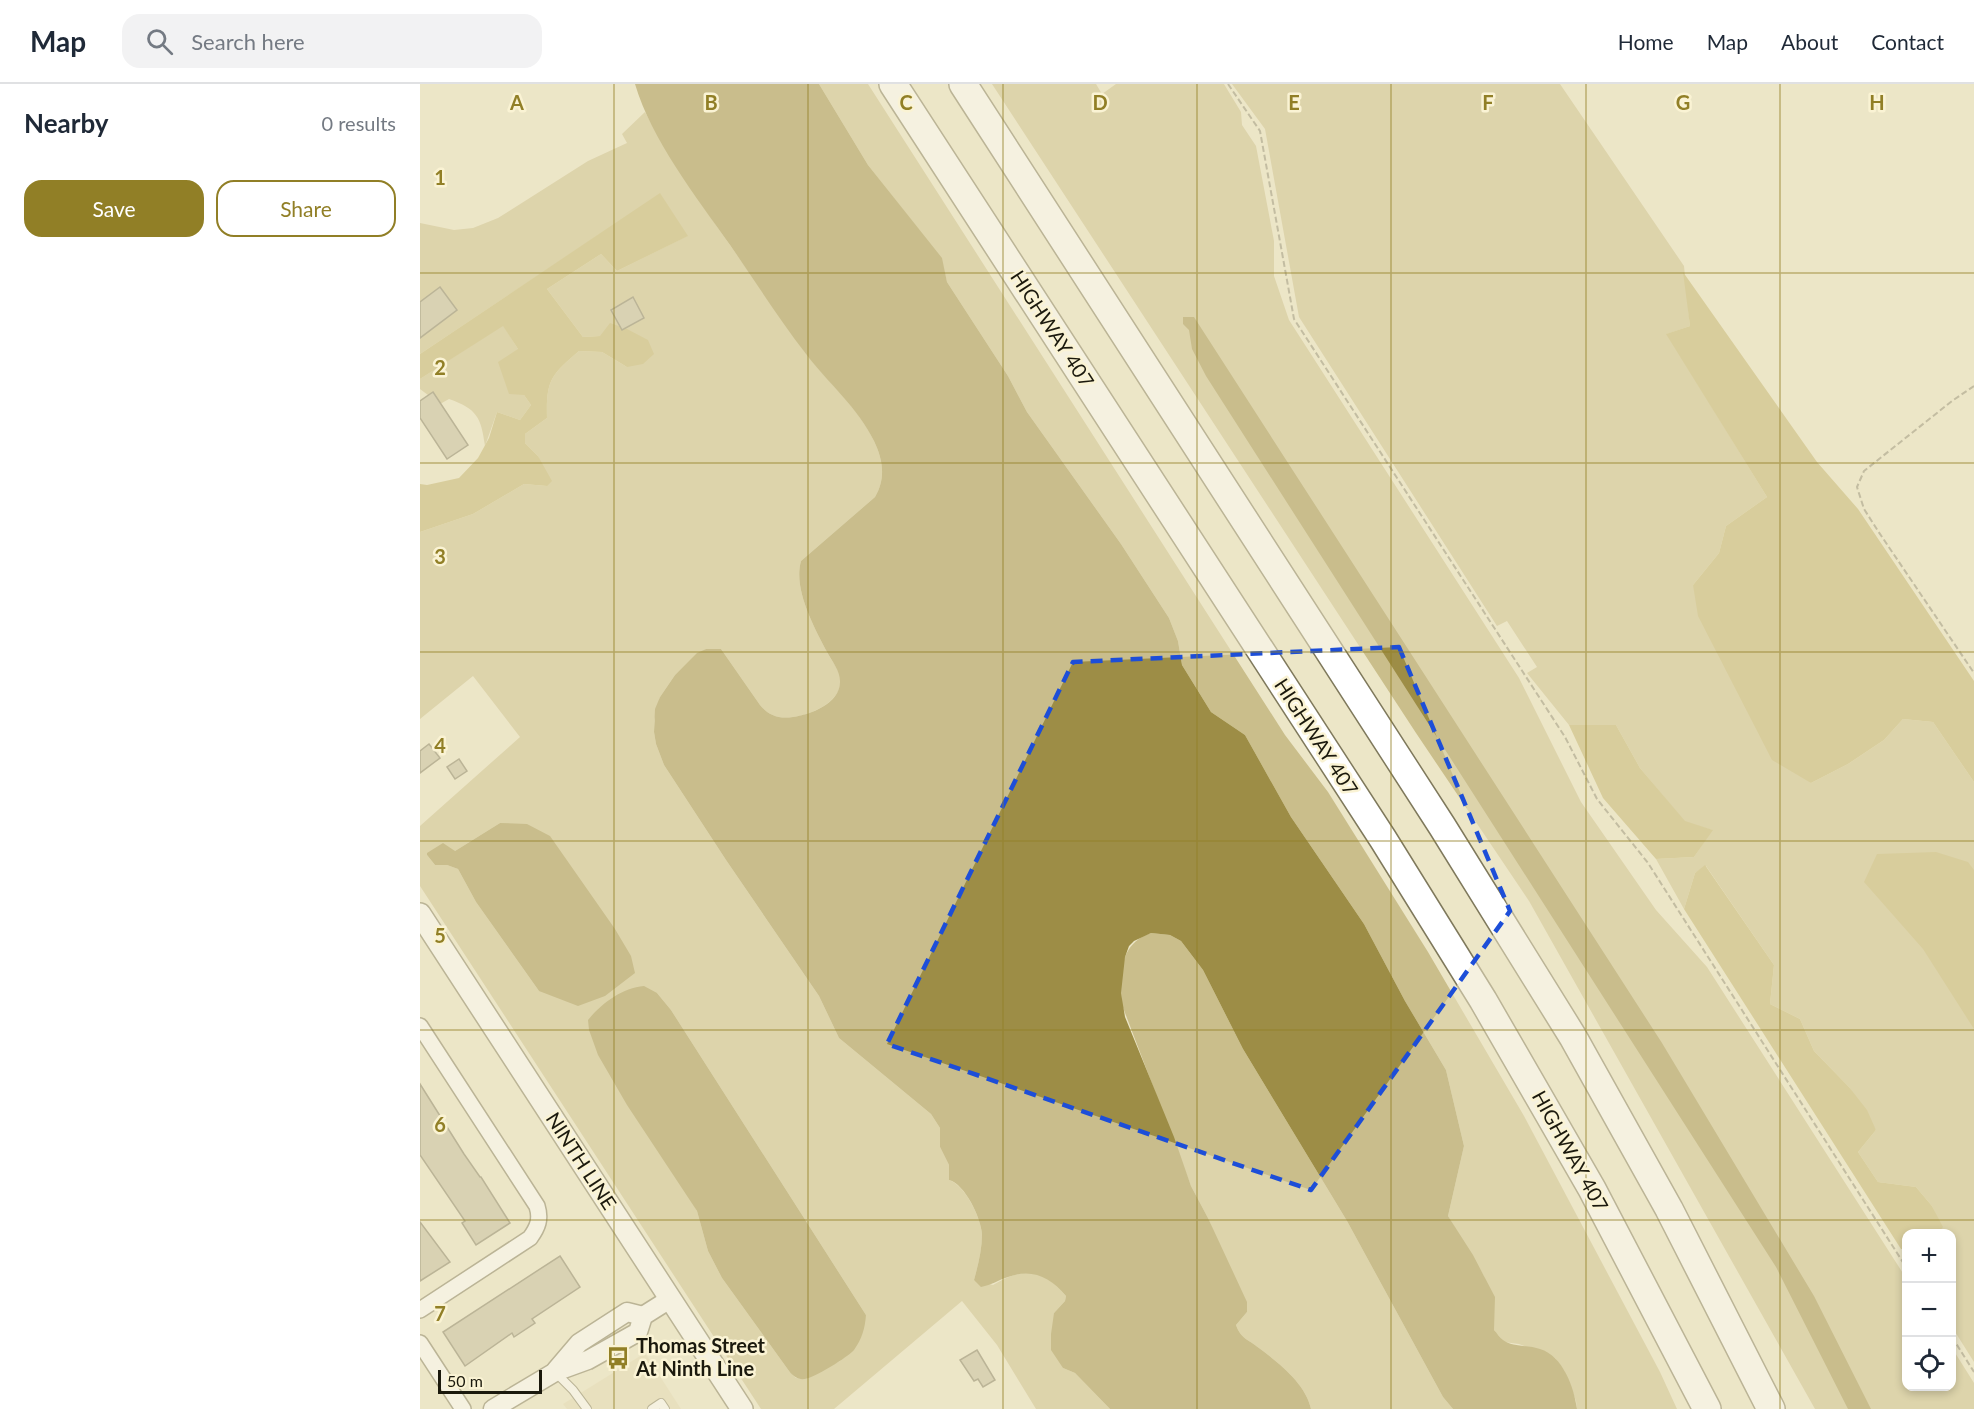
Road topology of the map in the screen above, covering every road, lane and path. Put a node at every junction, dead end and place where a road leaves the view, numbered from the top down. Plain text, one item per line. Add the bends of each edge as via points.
1 (893, 84) edge
2 (963, 84) edge
3 (1228, 84) edge
4 (1974, 386) edge
5 (1974, 673) edge
6 (420, 914) edge
7 (420, 1026) edge
8 (1902, 1261) edge
9 (670, 1299) junction
10 (420, 1310) edge
11 (420, 1343) edge
12 (1956, 1343) edge
13 (555, 1372) junction
14 (1974, 1372) edge
15 (463, 1409) edge
16 (493, 1409) edge
17 (587, 1409) edge
18 (652, 1409) edge
19 (665, 1409) edge
20 (742, 1409) edge
21 (1707, 1409) edge
22 (1771, 1409) edge

1 - 21 highway, HIGHWAY 407 via 1484,1000 1592,1189
2 - 22 highway via 1442,826 1573,1037 1669,1209
3 - 8 path via 1260,131 1294,319 1565,737 1597,799 1648,863
4 - 5 path via 1864,471 1857,487 1864,509
6 - 9 main road, NINTH LINE
7 - 10 street via 537,1206 539,1215 536,1231 530,1238
9 - 13 street via 643,1316 627,1312 579,1343
9 - 20 main road, NINTH LINE
11 - 15 street
12 - 14 path
13 - 16 street
13 - 17 lane
18 - 19 lane via 661,1403

